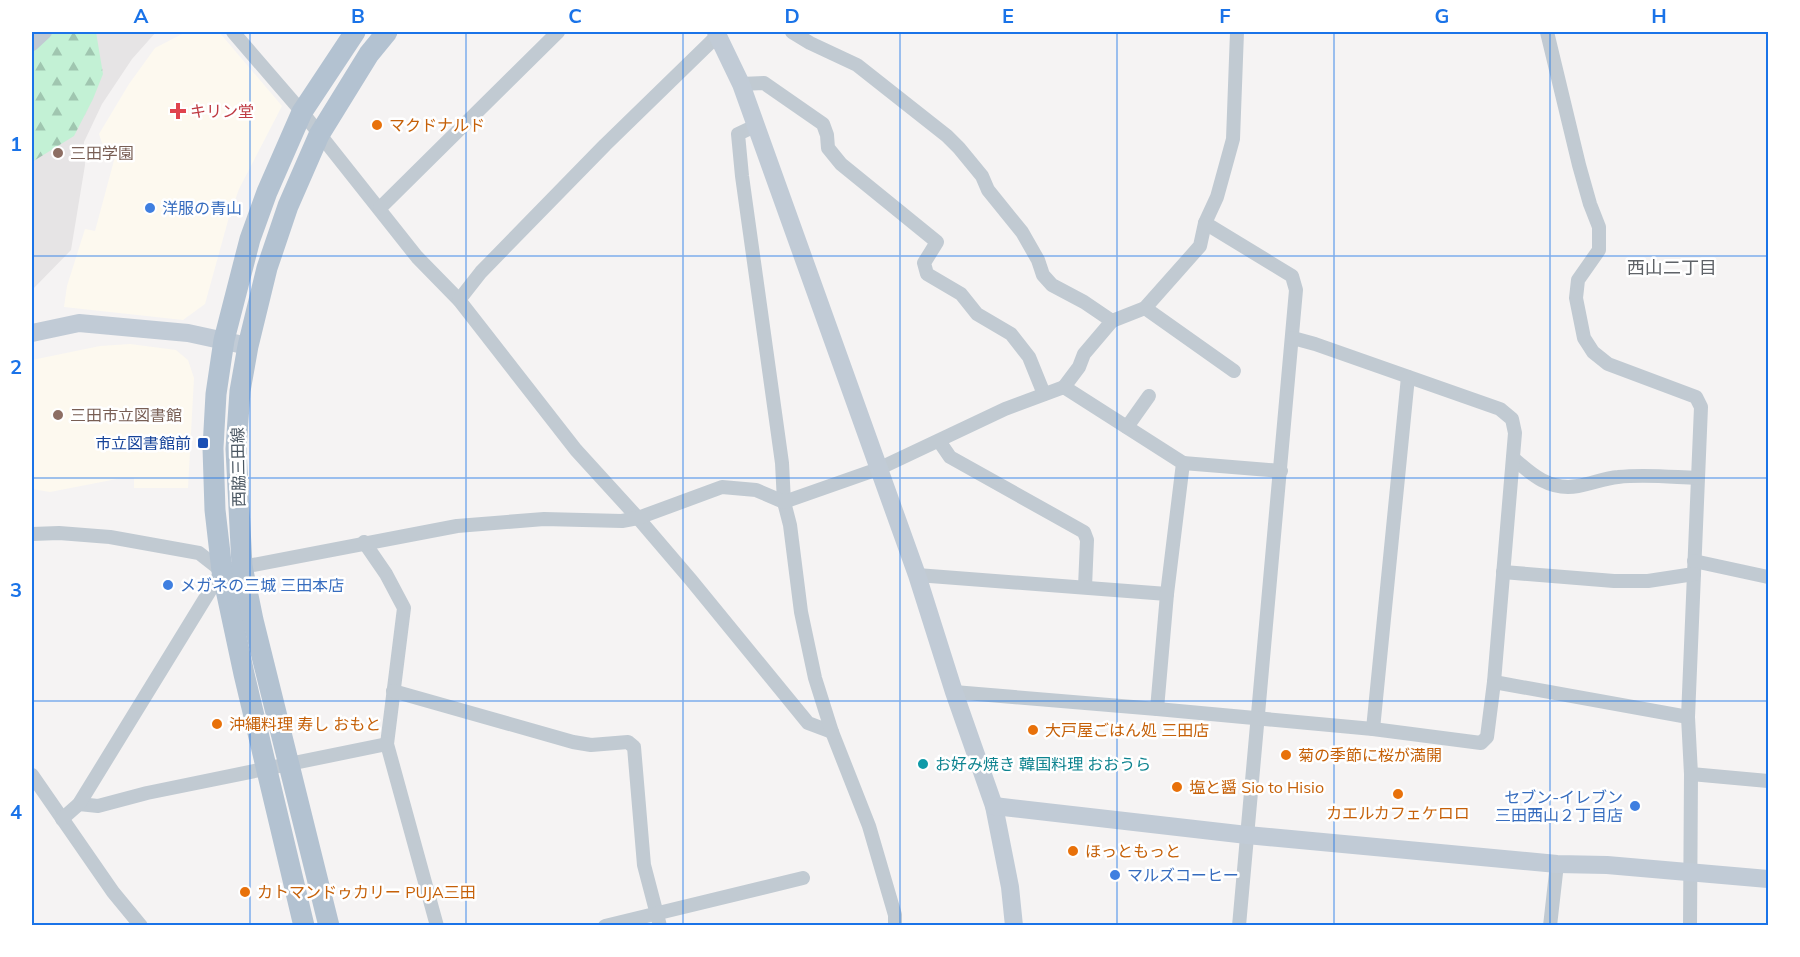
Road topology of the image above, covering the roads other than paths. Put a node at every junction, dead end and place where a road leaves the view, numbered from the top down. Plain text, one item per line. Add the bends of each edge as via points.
1 (45, 32) edge
2 (232, 32) edge
3 (355, 32) edge
4 (387, 32) edge
5 (558, 32) edge
6 (792, 32) edge
7 (1237, 32) edge
8 (1547, 32) edge
9 (717, 33) edge
10 (32, 44) edge
11 (741, 84) junction
12 (302, 112) junction
13 (755, 126) junction
14 (319, 135) junction
15 (380, 208) junction
16 (1205, 224) junction
17 (459, 300) junction
18 (1145, 308) junction
19 (1112, 321) junction
20 (32, 333) edge
21 (1293, 338) junction
22 (224, 340) junction
23 (248, 346) junction
24 (1234, 371) dead end
25 (1408, 376) junction
26 (1064, 387) junction
27 (1044, 394) junction
28 (1149, 396) dead end
29 (1127, 427) junction
30 (939, 441) junction
31 (1513, 458) junction
32 (1183, 463) junction
33 (878, 469) junction
34 (1281, 471) junction
35 (1697, 478) junction
36 (784, 502) junction
37 (638, 518) junction
38 (32, 534) edge
39 (364, 543) junction
40 (242, 566) junction
41 (1694, 567) junction
42 (222, 571) junction
43 (1503, 572) junction
44 (917, 575) junction
45 (1768, 577) edge
46 (1085, 587) junction
47 (1167, 594) junction
48 (1494, 682) junction
49 (393, 691) junction
50 (954, 692) junction
51 (1157, 709) junction
52 (1688, 717) junction
53 (1257, 719) junction
54 (1373, 729) junction
55 (832, 732) junction
56 (387, 744) junction
57 (289, 764) junction
58 (268, 769) junction
59 (1691, 774) junction
60 (32, 775) edge
61 (1768, 781) edge
62 (79, 804) junction
63 (994, 806) junction
64 (62, 819) junction
65 (1247, 835) junction
66 (1557, 864) junction
67 (1691, 872) junction
68 (803, 878) dead end
69 (1768, 879) edge
70 (658, 919) edge
71 (141, 926) edge
72 (304, 926) edge
73 (329, 926) edge
74 (437, 926) edge
75 (605, 926) edge
76 (895, 926) edge
77 (1014, 926) edge
78 (1239, 926) edge
79 (1550, 926) edge
80 (1690, 926) edge

1 - 10 street
2 - 12 street
3 - 12 main road, 西脇三田線
4 - 14 main road, 西脇三田線
5 - 15 street
6 - 19 street via 857,65 947,136 1022,232 1042,275
7 - 16 street via 1233,139
8 - 35 street via 1579,165 1599,227 1599,250 1578,280 1576,298 1584,338 1608,364 1695,397 1701,407 1702,424
9 - 11 street
9 - 17 street via 481,272
11 - 13 street
11 - 27 street via 764,83 823,124 828,148 841,164 937,242 924,263 927,274 961,294 977,314 1011,334 1029,357
12 - 14 street
12 - 22 main road, 西脇三田線 via 250,239
13 - 33 street
13 - 36 street via 738,134
14 - 15 street
14 - 23 main road, 西脇三田線 via 288,206 267,268
15 - 17 street via 417,256
16 - 18 street via 1200,246
16 - 21 street via 1292,276 1296,290
17 - 37 street via 576,450
18 - 19 street
18 - 24 street
19 - 26 street via 1084,354
20 - 22 street via 79,323
21 - 25 street
21 - 34 street
22 - 23 street
22 - 42 main road, 西脇三田線 via 213,448
23 - 40 main road, 西脇三田線 via 236,449
25 - 31 street via 1500,408 1512,419
25 - 54 street
26 - 27 street
26 - 29 street
27 - 30 street
28 - 29 street
29 - 32 street
30 - 33 street
30 - 46 street via 950,458 1084,532
31 - 35 street via 1537,479 1553,486 1575,487 1616,477 1650,475
31 - 43 street
32 - 34 street
32 - 47 street
33 - 36 street
33 - 44 street
34 - 53 street
35 - 41 street
36 - 37 street via 756,490 722,487
36 - 55 street via 801,612
37 - 39 street via 544,519 457,526
37 - 55 street via 808,723
38 - 42 street via 110,537 199,553
39 - 40 street
39 - 49 street via 404,608
40 - 42 street
40 - 57 main road, 西脇三田線
41 - 43 street via 1648,581
41 - 45 street
41 - 52 street
42 - 58 main road, 西脇三田線
42 - 62 street
43 - 48 street
44 - 46 street
44 - 50 street
46 - 47 street
47 - 51 street
48 - 52 street
48 - 54 street via 1487,737 1481,743
49 - 56 street
49 - 70 street via 573,742 628,742 634,747 644,865
50 - 51 street
50 - 63 street
51 - 53 street
52 - 59 street
53 - 54 street
53 - 65 street
55 - 76 street via 873,837
56 - 57 street
56 - 74 street
57 - 58 street
57 - 73 main road, 西脇三田線
58 - 62 street via 98,806
58 - 72 main road, 西脇三田線
59 - 61 street
59 - 67 street
60 - 64 street
62 - 64 street
63 - 65 street
63 - 77 street
64 - 71 street
65 - 66 street
65 - 78 street
66 - 67 street
66 - 79 street
67 - 69 street
67 - 80 street
68 - 70 street
70 - 75 street

